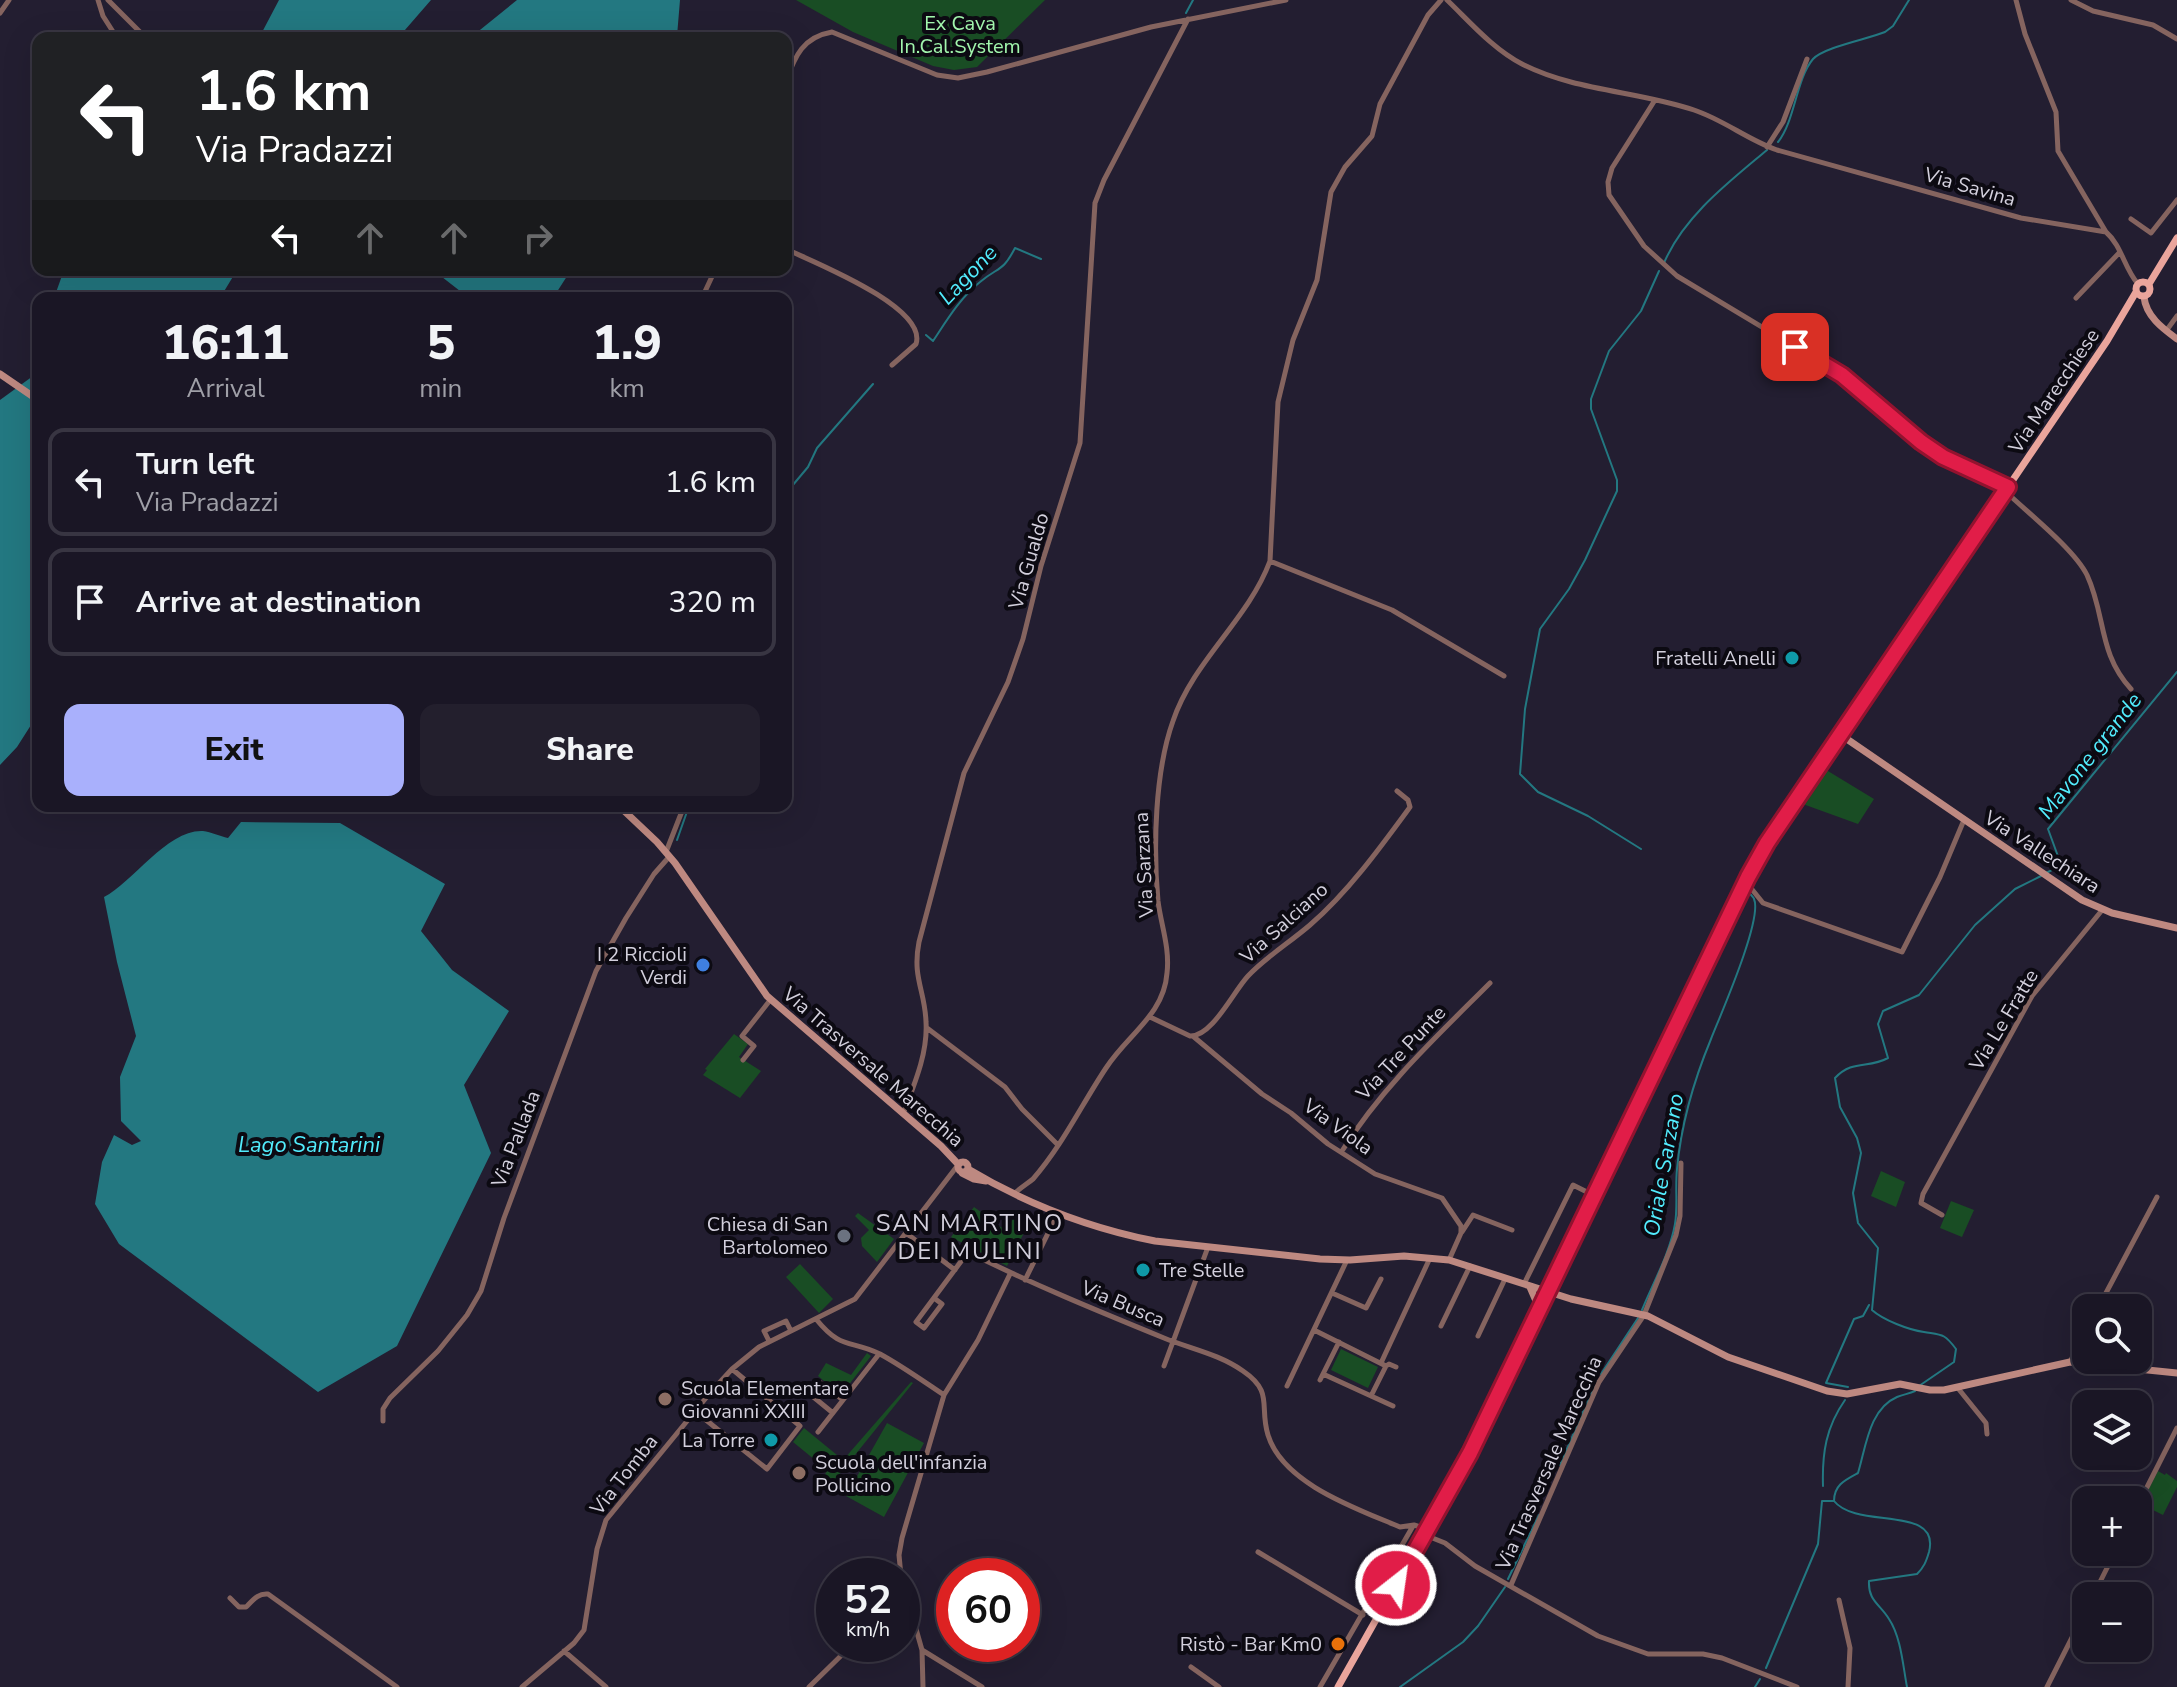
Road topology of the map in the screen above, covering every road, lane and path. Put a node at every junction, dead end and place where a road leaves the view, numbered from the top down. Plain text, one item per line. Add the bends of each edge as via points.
1 (9, 0) edge
2 (98, 0) edge
3 (108, 0) edge
4 (1286, 0) edge
5 (1441, 0) edge
6 (1447, 0) edge
7 (2016, 0) edge
8 (2071, 0) edge
9 (0, 13) edge
10 (1188, 19) junction
11 (113, 32) edge
12 (140, 32) edge
13 (2177, 39) edge
14 (1807, 59) dead end
15 (792, 64) edge
16 (1655, 100) junction
17 (1767, 147) junction
18 (2177, 200) edge
19 (2131, 219) dead end
20 (2106, 232) junction
21 (2177, 238) edge
22 (792, 252) edge
23 (2120, 252) junction
24 (2142, 289) junction
25 (2076, 298) dead end
26 (2177, 316) edge
27 (2166, 331) junction
28 (2177, 339) edge
29 (892, 365) dead end
30 (0, 374) edge
31 (32, 396) edge
32 (2006, 489) junction
33 (1270, 561) junction
34 (1504, 676) dead end
35 (2131, 689) dead end
36 (1841, 735) junction
37 (1397, 791) dead end
38 (625, 812) edge
39 (682, 812) edge
40 (1964, 820) junction
41 (668, 854) junction
42 (1746, 882) junction
43 (2103, 909) junction
44 (2177, 928) edge
45 (1490, 983) dead end
46 (771, 999) junction
47 (1150, 1017) junction
48 (926, 1027) junction
49 (1194, 1037) junction
50 (743, 1060) dead end
51 (903, 1114) junction
52 (1057, 1144) junction
53 (1342, 1151) junction
54 (1681, 1163) dead end
55 (961, 1167) junction
56 (1014, 1194) junction
57 (1595, 1196) junction
58 (2157, 1197) dead end
59 (1058, 1213) junction
60 (1942, 1215) dead end
61 (1512, 1230) dead end
62 (906, 1233) junction
63 (1461, 1233) junction
64 (1208, 1247) junction
65 (1430, 1257) junction
66 (1347, 1260) junction
67 (1449, 1260) junction
68 (1470, 1266) junction
69 (955, 1270) junction
70 (1010, 1274) junction
71 (1381, 1279) dead end
72 (1505, 1279) junction
73 (1025, 1280) junction
74 (1527, 1286) junction
75 (1549, 1291) junction
76 (1332, 1293) junction
77 (2105, 1294) edge
78 (934, 1298) junction
79 (1540, 1310) junction
80 (1644, 1315) junction
81 (816, 1319) junction
82 (1441, 1326) dead end
83 (1314, 1330) junction
84 (791, 1331) junction
85 (1478, 1336) dead end
86 (769, 1341) junction
87 (1172, 1341) junction
88 (1339, 1342) junction
89 (879, 1354) junction
90 (2072, 1358) edge
91 (2070, 1362) junction
92 (1383, 1364) junction
93 (1164, 1366) dead end
94 (1396, 1367) dead end
95 (732, 1369) junction
96 (2177, 1373) edge
97 (1287, 1386) dead end
98 (1957, 1387) junction
99 (944, 1395) junction
100 (1371, 1396) junction
101 (843, 1400) junction
102 (1393, 1406) dead end
103 (696, 1412) junction
104 (833, 1413) junction
105 (383, 1421) dead end
106 (2177, 1428) edge
107 (818, 1432) dead end
108 (1987, 1434) dead end
109 (2148, 1486) edge
110 (1414, 1525) junction
111 (1427, 1532) junction
112 (1258, 1552) dead end
113 (899, 1558) edge
114 (1511, 1585) junction
115 (230, 1598) dead end
116 (1839, 1600) dead end
117 (1363, 1615) junction
118 (2072, 1638) edge
119 (920, 1644) edge
120 (922, 1650) junction
121 (564, 1651) junction
122 (835, 1662) edge
123 (1191, 1667) dead end
124 (397, 1687) edge
125 (522, 1687) edge
126 (606, 1687) edge
127 (809, 1687) edge
128 (923, 1687) edge
129 (982, 1687) edge
130 (1219, 1687) edge
131 (1320, 1687) edge
132 (1338, 1687) edge
133 (1797, 1687) edge
134 (1848, 1687) edge
135 (2047, 1687) edge

1 - 9 street
2 - 11 street
3 - 12 street
4 - 10 street
5 - 33 street, Via Sarzana via 1380,104 1372,136 1331,192 1317,280 1293,340 1278,402
6 - 16 street, Via Savina via 1521,64 1568,81
7 - 20 street via 2056,112 2058,151
8 - 13 street via 2093,11 2153,25
10 - 15 street via 958,78 937,75 832,32 802,47
10 - 48 street, Via Gualdo via 1095,203 1080,443 1008,682 964,773 919,942 915,963
14 - 17 street via 1783,122
16 - 17 street, Via Savina via 1696,110
16 - 32 street via 1608,182 1609,195 1644,246 1677,276 1842,375 1943,457
17 - 20 street, Via Savina via 2021,218
18 - 19 street via 2151,233
20 - 23 street
21 - 24 main road, Via Marecchiese
22 - 29 street via 881,295 910,320 919,337
23 - 24 street
23 - 25 street
24 - 27 main road via 2146,308
24 - 32 main road, Via Marecchiese
26 - 27 street
27 - 28 main road
30 - 31 main road
32 - 35 street via 2087,575 2109,657
32 - 36 main road, Via Marecchiese
33 - 34 street via 1392,610
33 - 47 street, Via Sarzana via 1247,605 1200,667 1173,719 1157,797 1167,973
36 - 40 main road, Via Vallechiara
36 - 42 main road, Via Marecchiese
37 - 49 street, Via Salciano via 1410,807 1349,884 1310,925 1264,960 1205,1032
38 - 41 main road, Via Trasversale Marecchia
39 - 41 street, Via Pallada
40 - 42 street, Via Vallechiara via 1902,952 1763,903
40 - 43 main road, Via Vallechiara
41 - 46 main road, Via Trasversale Marecchia
41 - 105 street, Via Pallada via 596,971 481,1291 438,1351 390,1398
42 - 57 main road, Via Marecchiese
43 - 44 main road
43 - 60 street, Via Le Fratte via 2032,996 1923,1194 1921,1203
45 - 53 street, Via Tre Punte via 1382,1096
46 - 50 street via 742,1036 754,1046
46 - 51 main road, Via Trasversale Marecchia
47 - 49 street
47 - 52 street, Via Sarzana via 1107,1066
48 - 51 street, Via Gualdo
48 - 52 street via 1005,1087
49 - 53 street, Via Viola
51 - 55 main road, Via Trasversale Marecchia
52 - 56 street, Via Sarzana
53 - 63 street, Via Viola via 1375,1174 1442,1198 1457,1217
54 - 80 street, Via Trasversale Marecchia via 1676,1235
55 - 56 main road, Via Trasversale Marecchia via 974,1179
55 - 62 street, Via Tomba
56 - 59 main road
57 - 74 street via 1573,1185
57 - 75 main road, Via Marecchiese
58 - 77 street
59 - 64 main road via 1129,1236
59 - 73 street
61 - 63 street via 1473,1215
62 - 69 street
62 - 81 street, Via Tomba via 855,1299
63 - 67 street
64 - 66 main road
64 - 87 street
65 - 66 main road
65 - 67 main road
65 - 92 street
66 - 76 street
67 - 68 main road
68 - 72 main road
68 - 82 street
69 - 70 street, Via Busca via 968,1252
69 - 78 street
70 - 73 street, Via Busca
70 - 99 street
71 - 76 street via 1366,1308
72 - 74 main road
72 - 85 street
73 - 87 street, Via Busca
74 - 75 main road
74 - 79 main road
75 - 79 main road, Via Marecchiese
75 - 80 main road
76 - 83 street
78 - 78 street via 916,1322 924,1328 942,1304
79 - 111 main road, Via Marecchiese
80 - 98 main road via 1728,1357 1827,1391 1847,1394 1900,1384 1930,1390
80 - 114 street, Via Trasversale Marecchia via 1599,1382
81 - 84 street, Via Tomba
81 - 89 street via 844,1344
83 - 88 street
83 - 97 street
84 - 86 street, Via Tomba
84 - 86 street, Via Tomba via 786,1321 766,1330
86 - 95 street, Via Tomba
87 - 93 street
87 - 110 street, Via Busca via 1219,1356 1256,1380 1264,1396 1268,1438 1311,1487 1400,1527
88 - 92 street
88 - 100 street via 1322,1377
89 - 99 street
89 - 101 street
90 - 91 street
91 - 96 main road
91 - 98 main road
92 - 94 street
92 - 100 street
95 - 103 street, Via Tomba
95 - 103 street via 800,1426 767,1469
98 - 108 street via 1986,1423
99 - 113 street
100 - 102 street
101 - 104 street
101 - 104 street via 821,1383 812,1386 811,1395
103 - 121 street, Via Tomba via 606,1520 584,1630
104 - 107 street
106 - 109 street
110 - 111 street, Via Busca
110 - 117 street
111 - 114 street, Via Busca
111 - 132 main road, Via Marecchiese
112 - 117 street
114 - 133 street, Via Busca via 1598,1636 1648,1654 1703,1654
115 - 124 street via 246,1607 268,1594
116 - 134 street via 1850,1648
117 - 131 street
118 - 135 street
119 - 120 street
120 - 128 street
120 - 129 street
121 - 125 street, Via Tomba
121 - 126 street
122 - 127 street
123 - 130 street

